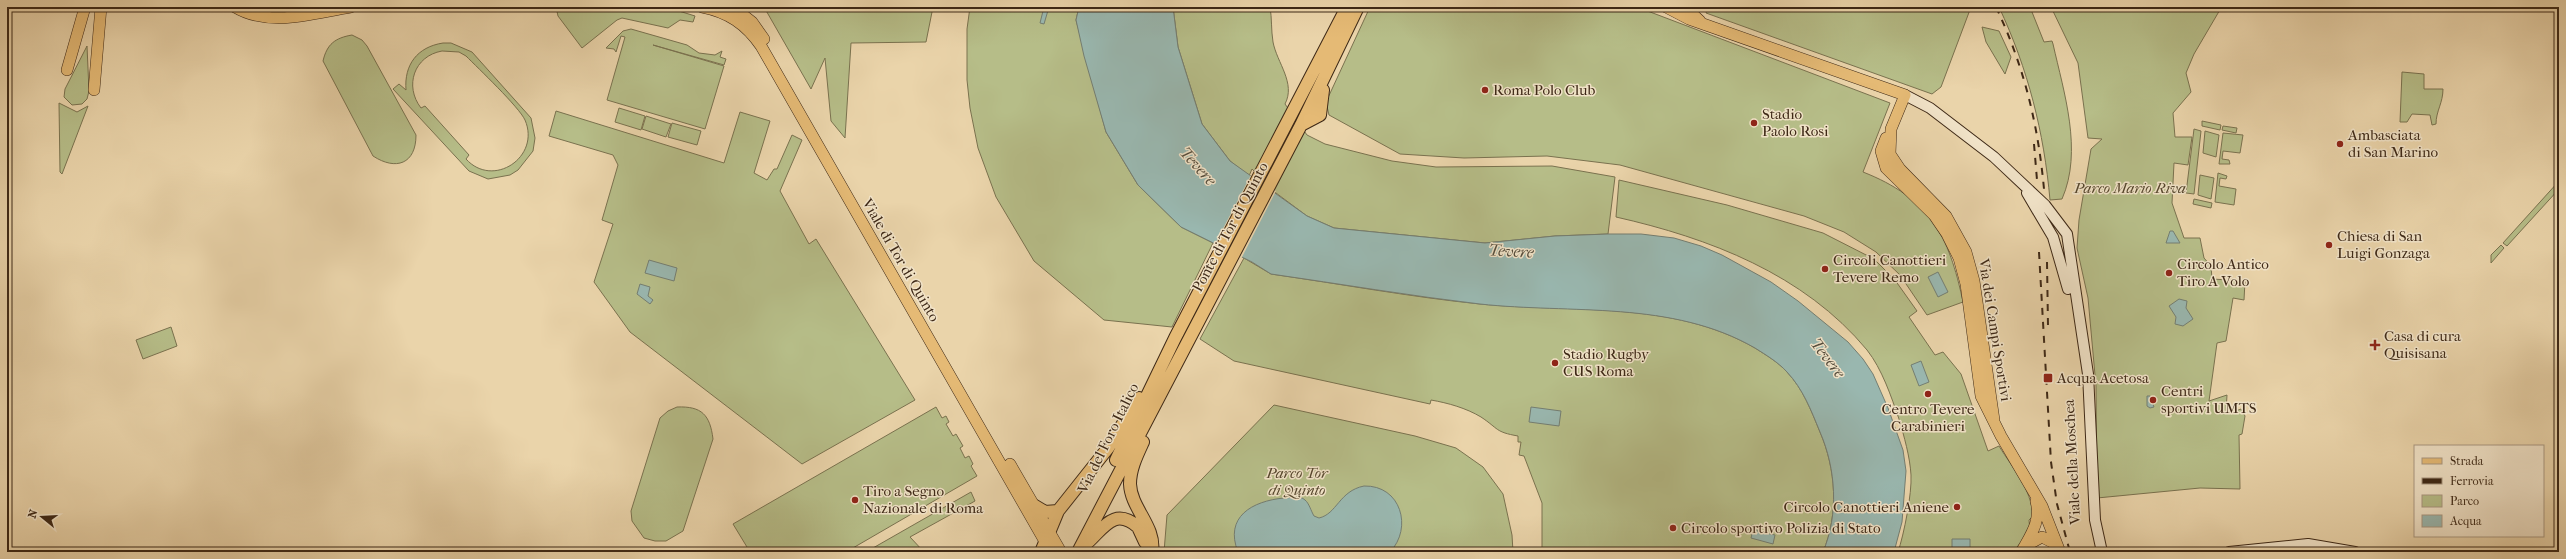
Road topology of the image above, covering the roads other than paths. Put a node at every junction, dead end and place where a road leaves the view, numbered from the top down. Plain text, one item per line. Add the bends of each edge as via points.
1 (85, 7) edge
2 (101, 7) edge
3 (235, 7) edge
4 (249, 7) edge
5 (306, 7) edge
6 (351, 7) edge
7 (702, 7) edge
8 (733, 7) edge
9 (1347, 7) edge
10 (1358, 7) edge
11 (1666, 7) edge
12 (1685, 7) edge
13 (1700, 22) junction
14 (67, 70) dead end
15 (94, 90) dead end
16 (1905, 95) junction
17 (2022, 184) junction
18 (1175, 338) joint
19 (1187, 344) joint
20 (1162, 364) junction
21 (1175, 368) junction
22 (2032, 489) junction
23 (1035, 506) junction
24 (1058, 511) junction
25 (1045, 541) edge
26 (2058, 548) edge
27 (1075, 550) edge
28 (2021, 550) edge
29 (1051, 552) edge
30 (1061, 552) edge
31 (1144, 552) edge
32 (1152, 552) edge
33 (2095, 552) edge
34 (2102, 552) edge
35 (2229, 552) edge
36 (2355, 552) edge

1 - 14 main road
2 - 15 main road
3 - 6 main road via 250,15 271,18
4 - 5 main road via 271,11
7 - 25 main road, Viale di Tor di Quinto via 737,20 751,32 761,46
8 - 23 main road, Viale di Tor di Quinto via 752,22 766,42
9 - 18 highway, Ponte di Tor di Quinto
10 - 19 highway, Ponte di Tor di Quinto via 1301,126
11 - 13 main road
12 - 13 main road
13 - 16 main road
16 - 17 main road via 1941,115 1994,157
16 - 22 main road, Via dei Campi Sportivi via 1891,129 1889,150 1893,161 1955,229 1966,252 1975,287 1994,420
17 - 33 main road, Viale della Moschea via 2050,229 2064,267 2077,336 2085,413 2089,522
17 - 34 main road, Viale della Moschea via 2049,208 2067,234 2088,374 2095,520
18 - 20 highway, Via del Foro Italico
19 - 21 highway, Via del Foro Italico
20 - 24 highway via 1108,448
20 - 27 highway, Via del Foro Italico
21 - 27 highway, Via del Foro Italico
21 - 32 highway via 1137,456 1131,477 1135,501 1152,536
22 - 26 main road via 2042,506
22 - 28 main road via 2038,518
23 - 24 highway via 1045,512
23 - 25 main road, Viale di Tor di Quinto
24 - 25 highway
25 - 29 main road, Viale di Tor di Quinto
25 - 30 main road, Viale di Tor di Quinto
26 - 28 main road via 2042,537 2033,540
27 - 31 highway via 1106,523 1121,519 1132,522 1140,529 1144,539
35 - 36 main road via 2294,545 2321,545

